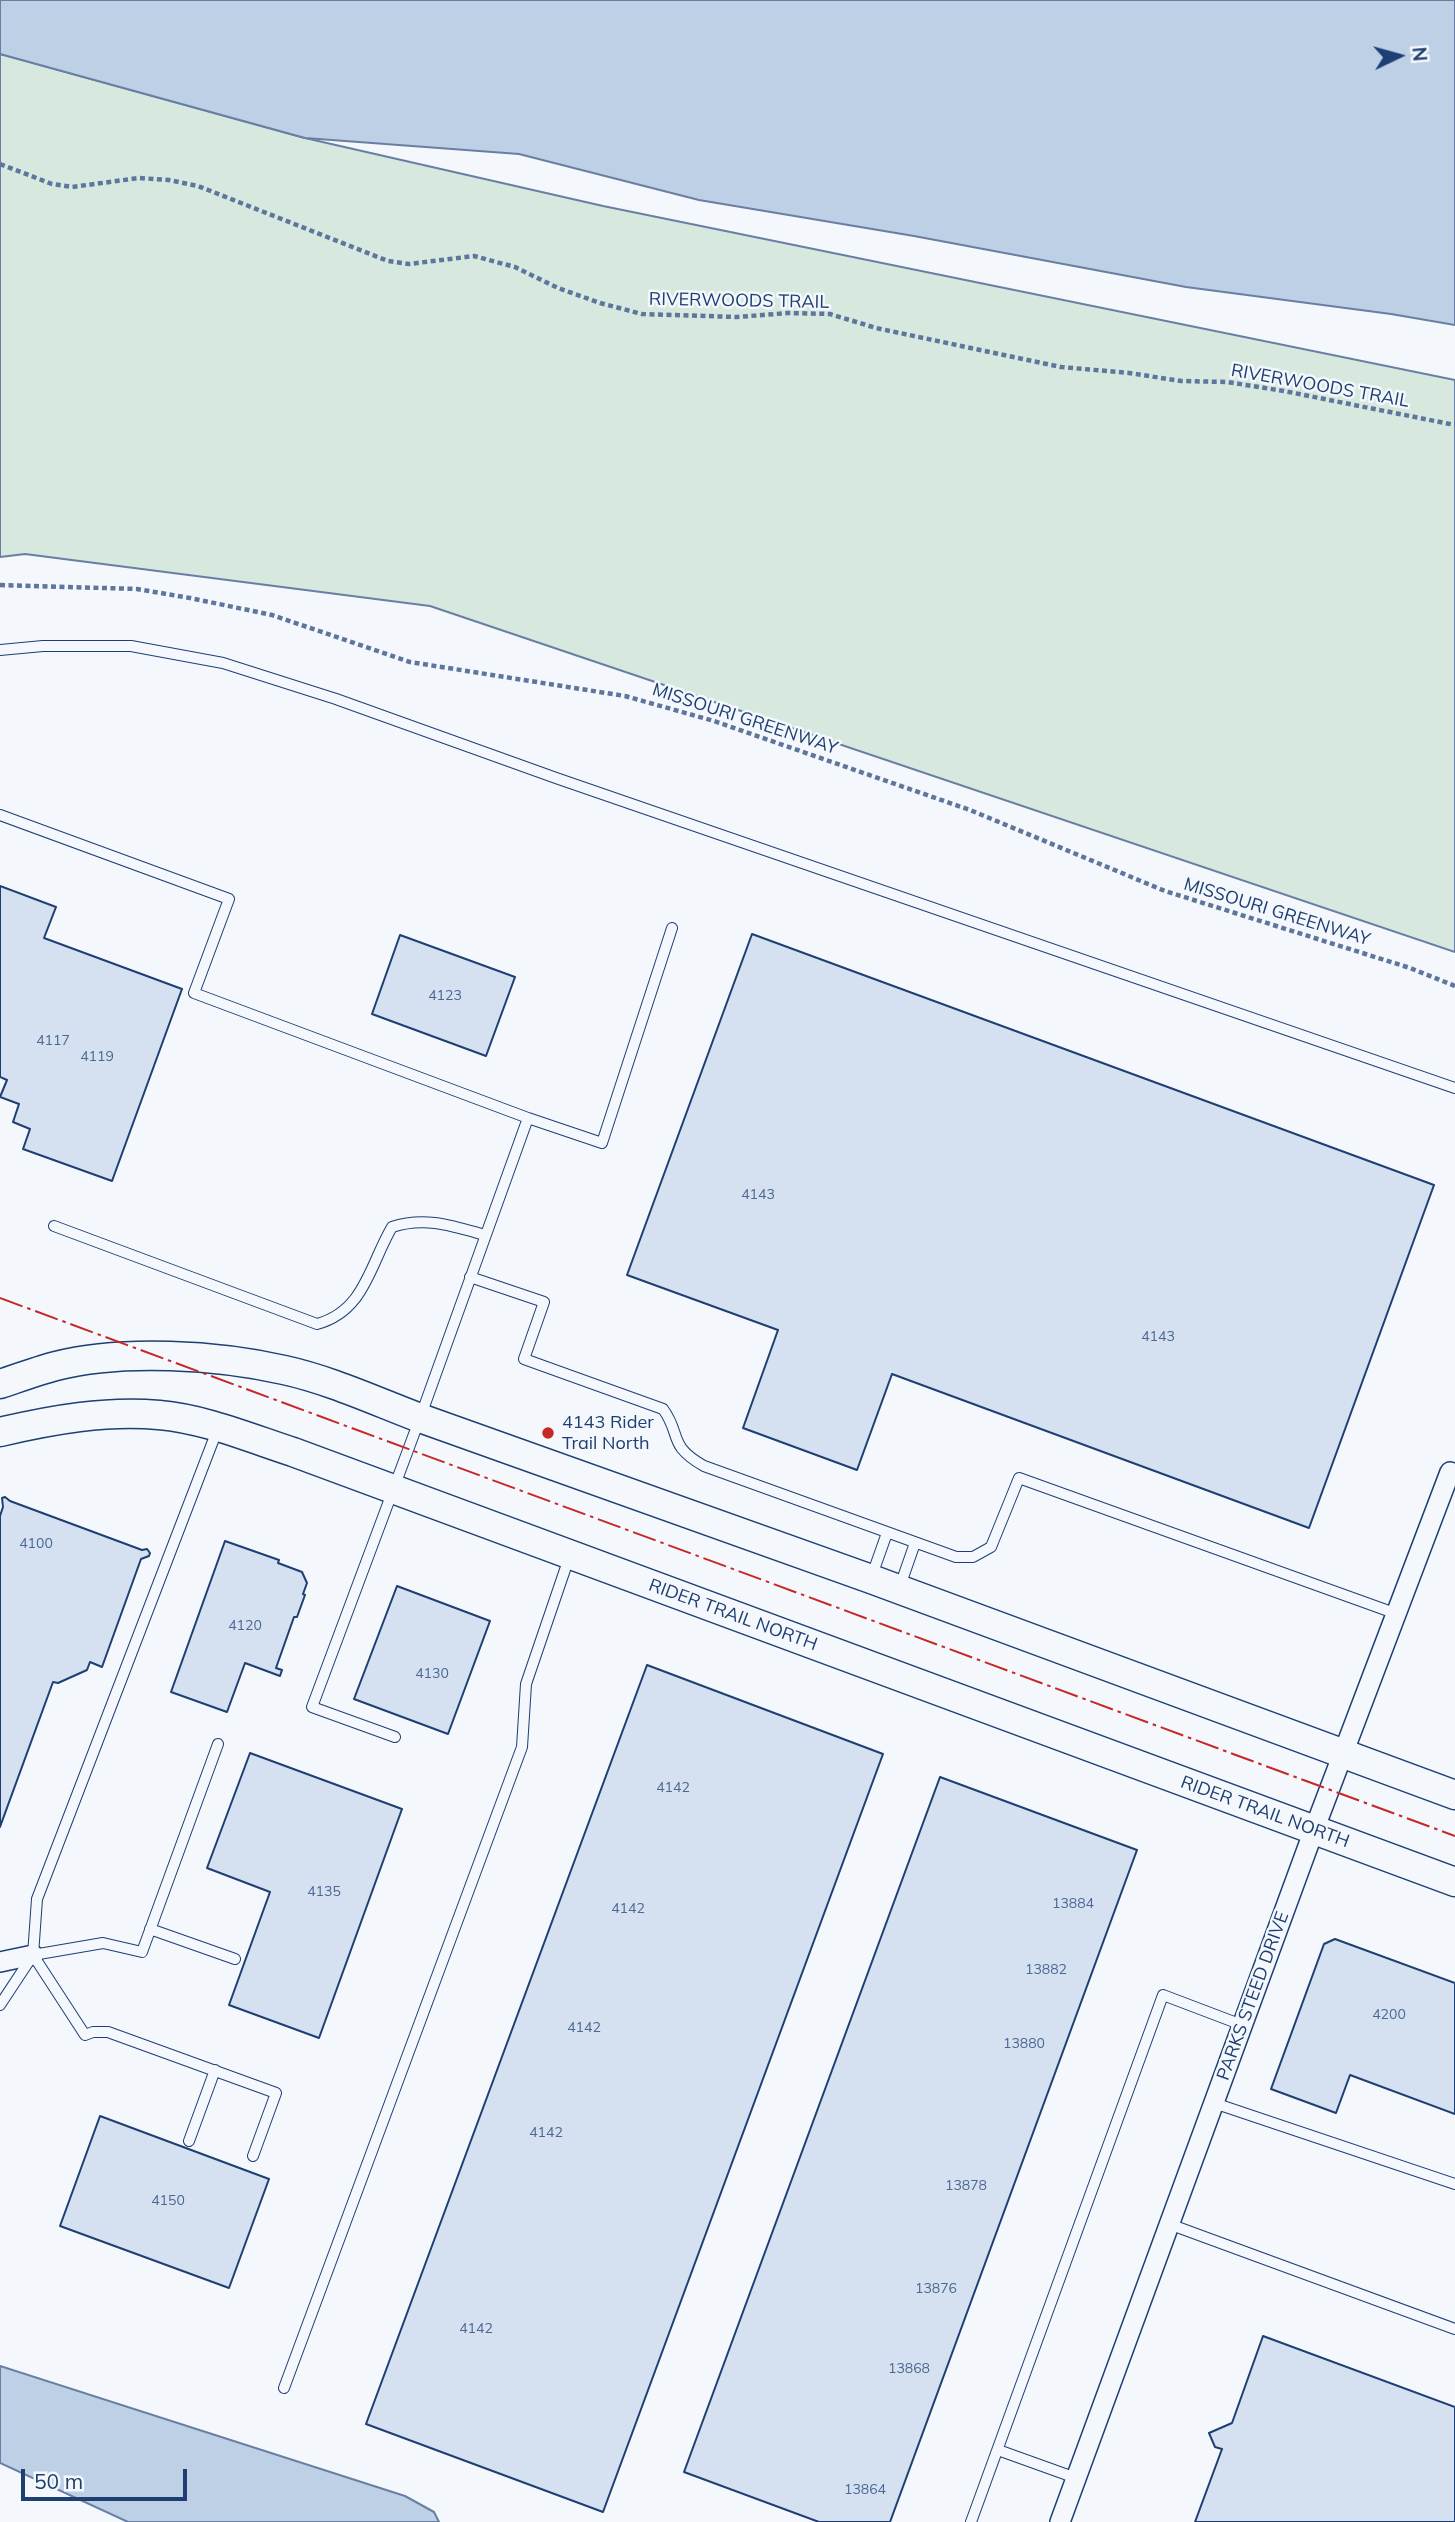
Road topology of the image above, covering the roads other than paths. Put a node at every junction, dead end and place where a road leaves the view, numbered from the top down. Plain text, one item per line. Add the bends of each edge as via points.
1 (0, 650) edge
2 (0, 815) edge
3 (672, 928) dead end
4 (1455, 1088) edge
5 (528, 1118) junction
6 (54, 1226) dead end
7 (485, 1235) junction
8 (470, 1278) junction
9 (0, 1384) edge
10 (419, 1418) junction
11 (218, 1427) junction
12 (0, 1432) edge
13 (1450, 1472) dead end
14 (392, 1489) junction
15 (887, 1533) junction
16 (915, 1543) junction
17 (570, 1555) junction
18 (871, 1579) junction
19 (898, 1589) junction
20 (1397, 1614) junction
21 (395, 1737) dead end
22 (218, 1744) dead end
23 (1343, 1754) junction
24 (1455, 1795) edge
25 (1314, 1830) junction
26 (1455, 1882) edge
27 (150, 1929) junction
28 (33, 1955) junction
29 (235, 1959) dead end
30 (0, 1962) edge
31 (0, 2005) edge
32 (1242, 2025) junction
33 (215, 2070) junction
34 (1214, 2103) junction
35 (189, 2141) dead end
36 (253, 2155) dead end
37 (1455, 2184) edge
38 (1169, 2224) junction
39 (1455, 2329) edge
40 (284, 2388) dead end
41 (998, 2450) junction
42 (1076, 2478) junction
43 (971, 2522) edge
44 (1060, 2522) edge

1 - 4 lane via 131,646 223,663
2 - 5 lane via 229,899 194,993
3 - 5 lane via 602,1143
5 - 7 lane
6 - 7 lane via 317,1324 342,1313 355,1299 392,1227 411,1221 444,1223
7 - 8 lane
8 - 10 lane
8 - 15 lane via 544,1302 524,1359 663,1409 681,1450 704,1466
9 - 10 street via 58,1366 117,1356 224,1359 286,1370
10 - 14 lane
10 - 18 street
11 - 12 street, RIDER TRAIL NORTH via 160,1415 99,1415
11 - 14 street, RIDER TRAIL NORTH
11 - 28 lane via 37,1899
13 - 20 street, PARKS STEED DRIVE
14 - 17 street, RIDER TRAIL NORTH
14 - 21 lane via 312,1707
15 - 16 lane
15 - 18 lane
16 - 19 lane
16 - 20 lane via 956,1557 973,1557 990,1547 1019,1478
17 - 25 street, RIDER TRAIL NORTH
17 - 40 lane via 526,1684 522,1747
18 - 19 street
19 - 23 street
20 - 23 street, PARKS STEED DRIVE
22 - 27 lane
23 - 24 street
23 - 25 street, PARKS STEED DRIVE
25 - 26 street, RIDER TRAIL NORTH
25 - 32 street, PARKS STEED DRIVE
27 - 28 lane via 142,1952 103,1943
27 - 29 lane
28 - 30 street
28 - 31 lane
28 - 33 lane via 85,2035 108,2032
32 - 34 street, PARKS STEED DRIVE
32 - 41 lane via 1163,1995
33 - 35 lane
33 - 36 lane via 276,2093
34 - 37 lane
34 - 38 street, PARKS STEED DRIVE
38 - 39 lane
38 - 42 street, PARKS STEED DRIVE
41 - 42 lane
41 - 43 lane
42 - 44 street, PARKS STEED DRIVE

